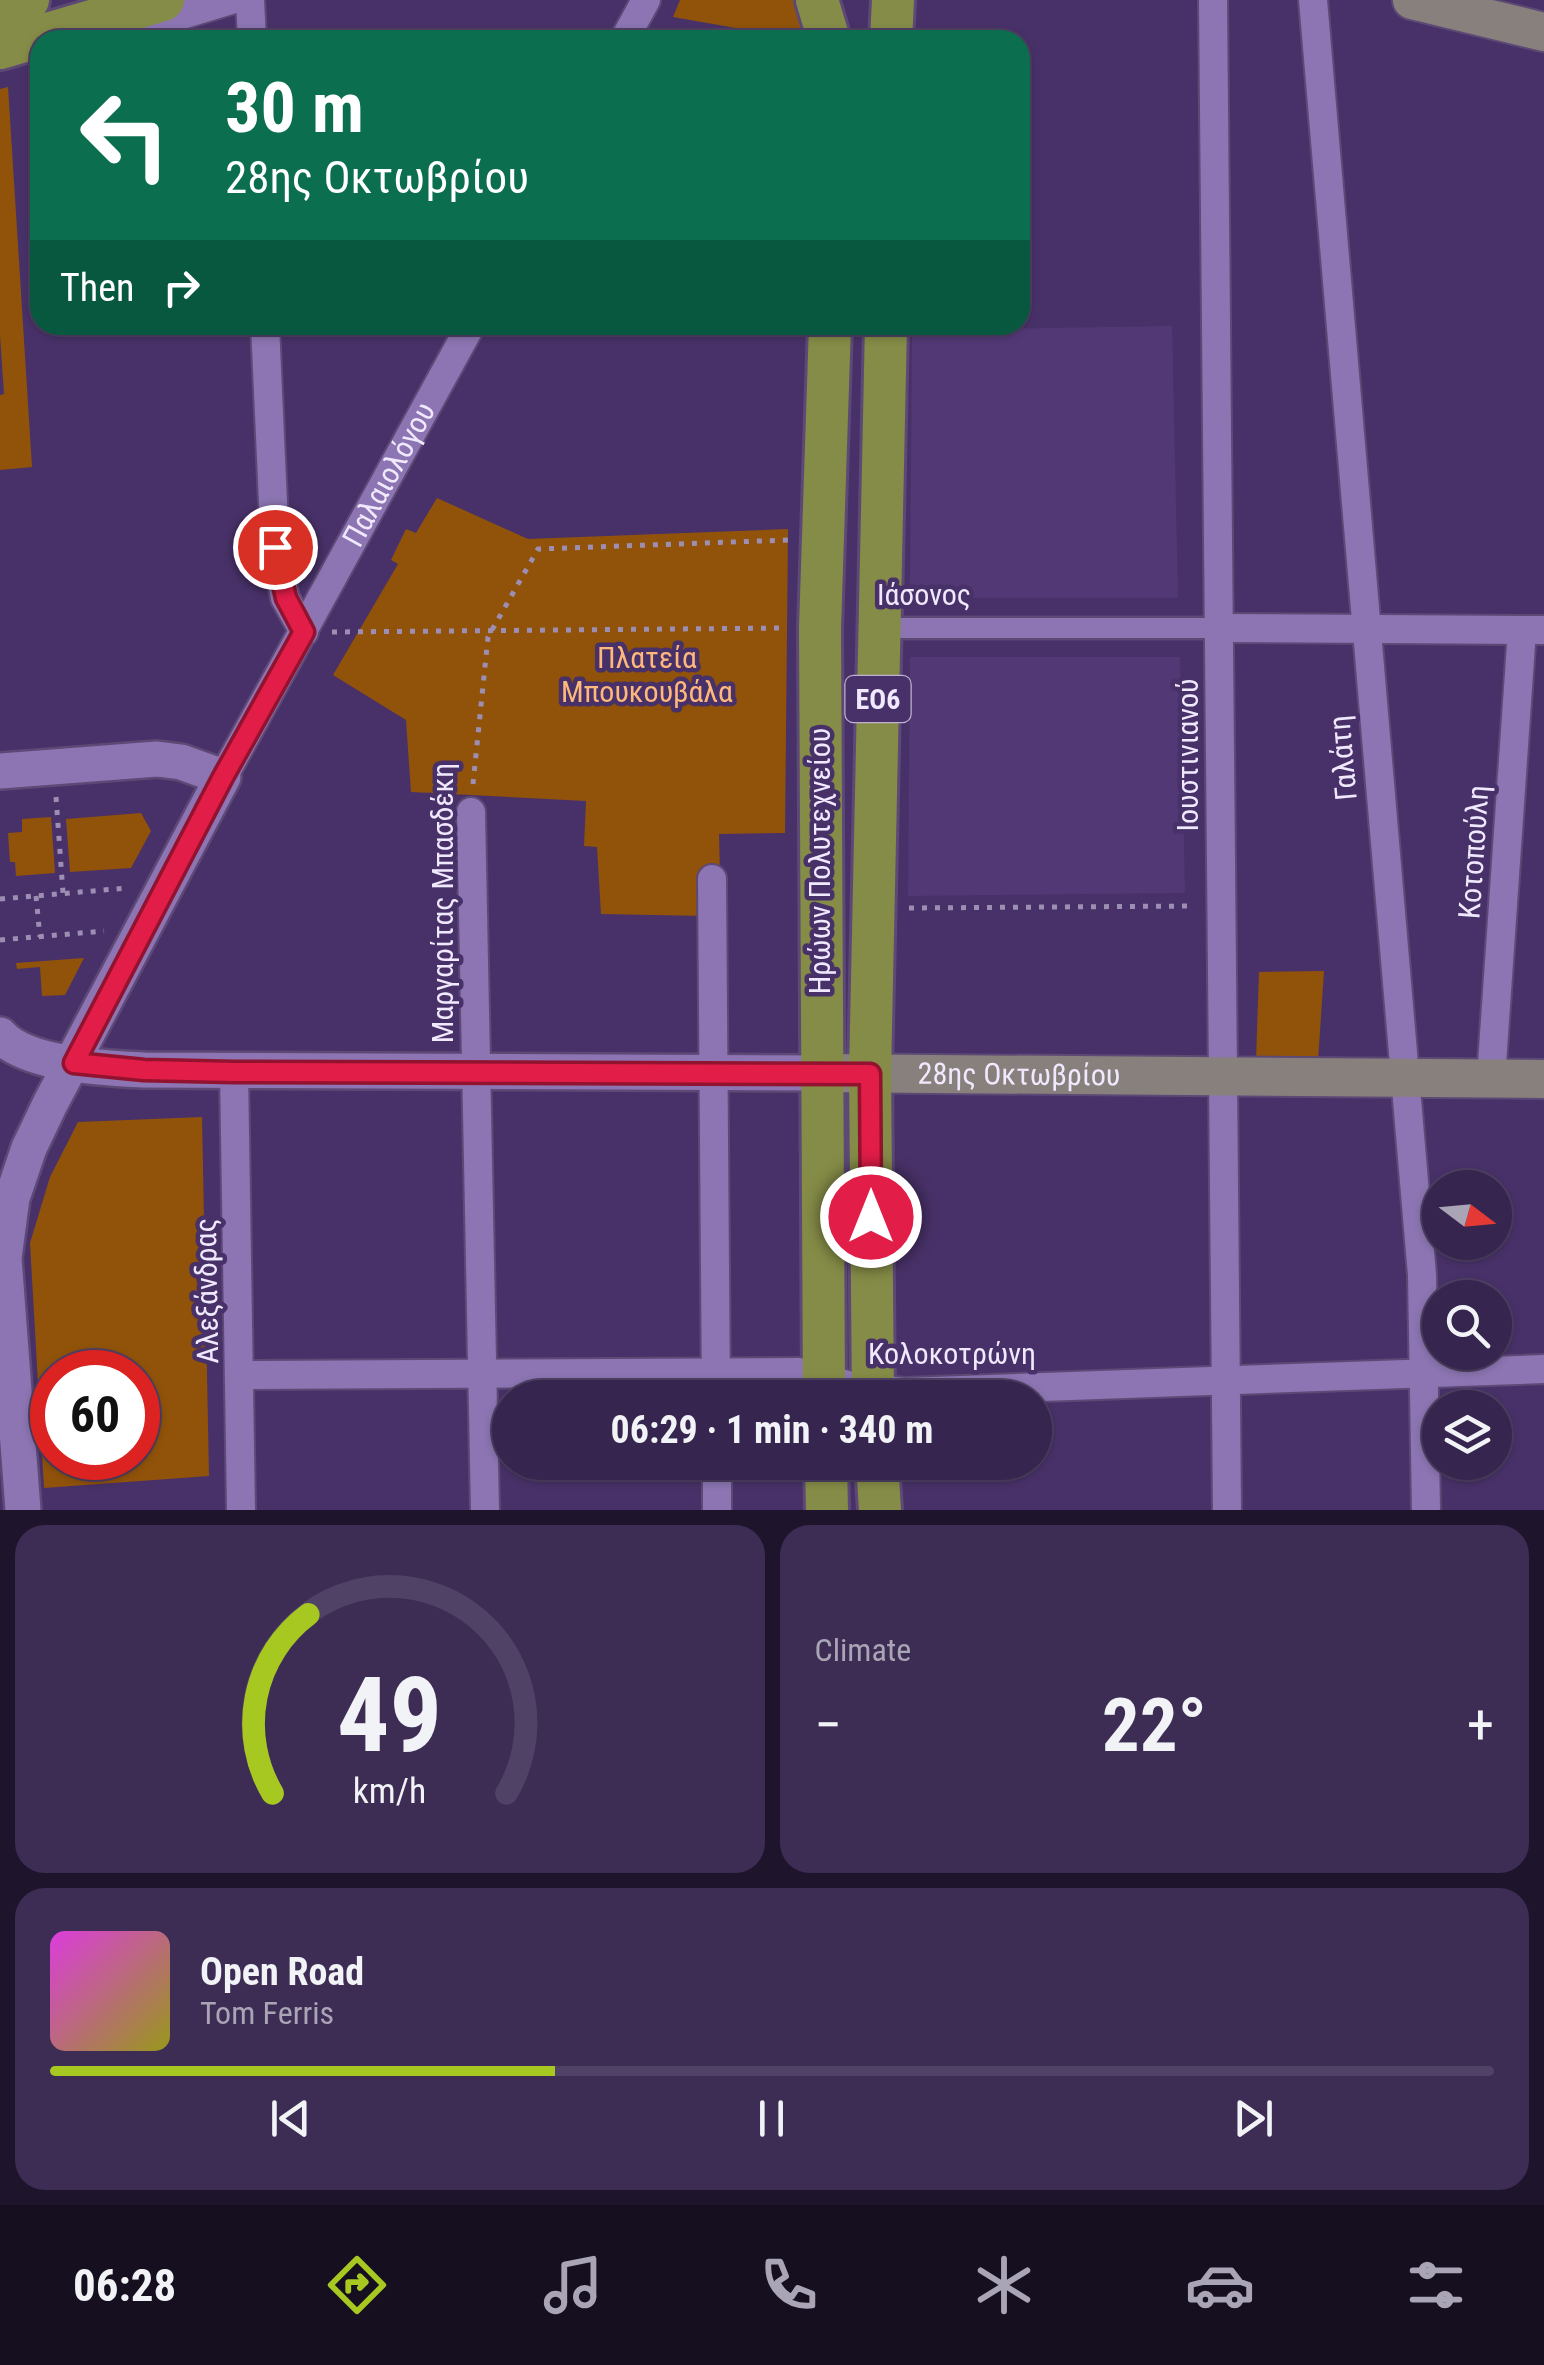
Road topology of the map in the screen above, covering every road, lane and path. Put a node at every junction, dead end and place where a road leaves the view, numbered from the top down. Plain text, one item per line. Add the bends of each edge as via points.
1 (28, 0) edge
2 (163, 0) edge
3 (231, 0) edge
4 (250, 0) edge
5 (646, 0) edge
6 (817, 0) edge
7 (841, 0) edge
8 (893, 0) edge
9 (1213, 0) edge
10 (1313, 0) edge
11 (1412, 0) edge
12 (0, 9) edge
13 (61, 30) edge
14 (131, 30) edge
15 (252, 30) edge
16 (630, 30) edge
17 (826, 30) edge
18 (840, 30) edge
19 (892, 30) edge
20 (1544, 32) edge
21 (30, 39) edge
22 (0, 48) edge
23 (30, 60) edge
24 (0, 69) edge
25 (265, 335) edge
26 (465, 335) edge
27 (830, 335) edge
28 (886, 335) edge
29 (823, 538) junction
30 (820, 628) junction
31 (880, 628) junction
32 (1219, 628) junction
33 (1364, 628) junction
34 (1533, 630) edge
35 (491, 631) junction
36 (304, 632) junction
37 (0, 771) edge
38 (223, 777) junction
39 (56, 794) dead end
40 (470, 812) joint
41 (712, 879) dead end
42 (135, 887) dead end
43 (64, 894) junction
44 (36, 896) junction
45 (0, 899) edge
46 (1221, 906) junction
47 (874, 909) junction
48 (112, 931) dead end
49 (40, 937) junction
50 (0, 940) edge
51 (0, 1034) edge
52 (74, 1063) junction
53 (234, 1072) junction
54 (475, 1072) junction
55 (715, 1072) junction
56 (821, 1073) junction
57 (870, 1074) junction
58 (1223, 1076) junction
59 (1405, 1077) junction
60 (1492, 1078) junction
61 (1544, 1078) edge
62 (1544, 1369) edge
63 (1423, 1372) junction
64 (484, 1373) junction
65 (242, 1374) junction
66 (1226, 1378) junction
67 (619, 1380) edge
68 (716, 1380) edge
69 (748, 1380) edge
70 (813, 1380) edge
71 (824, 1380) edge
72 (873, 1380) edge
73 (1052, 1386) edge
74 (717, 1480) edge
75 (827, 1480) edge
76 (878, 1480) edge
77 (23, 1510) edge
78 (242, 1510) edge
79 (485, 1510) edge
80 (717, 1510) edge
81 (828, 1510) edge
82 (880, 1510) edge
83 (1227, 1510) edge
84 (1426, 1510) edge

1 - 12 main road
2 - 13 main road
3 - 14 street
4 - 15 street
5 - 16 street
6 - 17 main road
7 - 18 main road
8 - 19 main road
9 - 32 street, Ιουστινιανού
10 - 33 street, Γαλάτη
11 - 20 main road
21 - 22 main road
23 - 24 street
25 - 36 street via 275,547 286,598
26 - 36 street, Παλαιολόγου
27 - 29 main road, Ηρώων Πολυτεχνείου / ΕΟ6
28 - 31 main road, Ηρώων Πολυτεχνείου / ΕΟ6
29 - 30 main road, Ηρώων Πολυτεχνείου / ΕΟ6
29 - 35 path, Μαργαρίτας Μπασδέκη via 538,549
30 - 35 path
30 - 56 main road, Ηρώων Πολυτεχνείου / ΕΟ6
31 - 32 street, Ιάσονος
31 - 47 main road, Ηρώων Πολυτεχνείου / ΕΟ6
32 - 33 street, Ιάσονος
32 - 46 street, Ιουστινιανού
33 - 34 street, Ιάσονος
33 - 59 street, Γαλάτη
34 - 60 street, Κοτοπούλη
35 - 36 path
35 - 40 path, Μαργαρίτας Μπασδέκη
36 - 38 street, Παλαιολόγου
37 - 38 street via 157,760
38 - 52 street, Παλαιολόγου
39 - 43 path
40 - 54 street, Μαργαρίτας Μπασδέκη
41 - 55 street
42 - 43 path
43 - 44 path
44 - 45 path
44 - 49 path
46 - 47 path
46 - 58 street, Ιουστινιανού
47 - 57 main road, Ηρώων Πολυτεχνείου / ΕΟ6
48 - 49 path
49 - 50 path
51 - 52 street, 28ης Οκτωβρίου via 22,1049
52 - 53 street, 28ης Οκτωβρίου
52 - 77 street, Παλαιολόγου via 29,1148 12,1198 4,1258
53 - 54 street, 28ης Οκτωβρίου
53 - 65 street, Αλεξάνδρας
54 - 55 street, 28ης Οκτωβρίου
54 - 64 street, Μαργαρίτας Μπασδέκη
55 - 56 street, 28ης Οκτωβρίου
55 - 68 street
56 - 57 main road, 28ης Οκτωβρίου
56 - 71 main road, Ηρώων Πολυτεχνείου / ΕΟ6
57 - 58 main road, 28ης Οκτωβρίου
57 - 72 main road, Ηρώων Πολυτεχνείου / ΕΟ6
58 - 59 main road, 28ης Οκτωβρίου
58 - 66 street, Ιουστινιανού
59 - 60 main road, 28ης Οκτωβρίου
59 - 63 street, Γαλάτη
60 - 61 main road, 28ης Οκτωβρίου
62 - 63 street, Κολοκοτρώνη
63 - 66 street, Κολοκοτρώνη
63 - 84 street, Γαλάτη
64 - 65 street, Κολοκοτρώνη
64 - 67 street, Κολοκοτρώνη
64 - 79 street, Μαργαρίτας Μπασδέκη
65 - 78 street, Αλεξάνδρας
66 - 73 street, Κολοκοτρώνη
66 - 83 street, Ιουστινιανού
69 - 70 street, Κολοκοτρώνη via 800,1372
74 - 80 street
75 - 81 main road
76 - 82 main road

